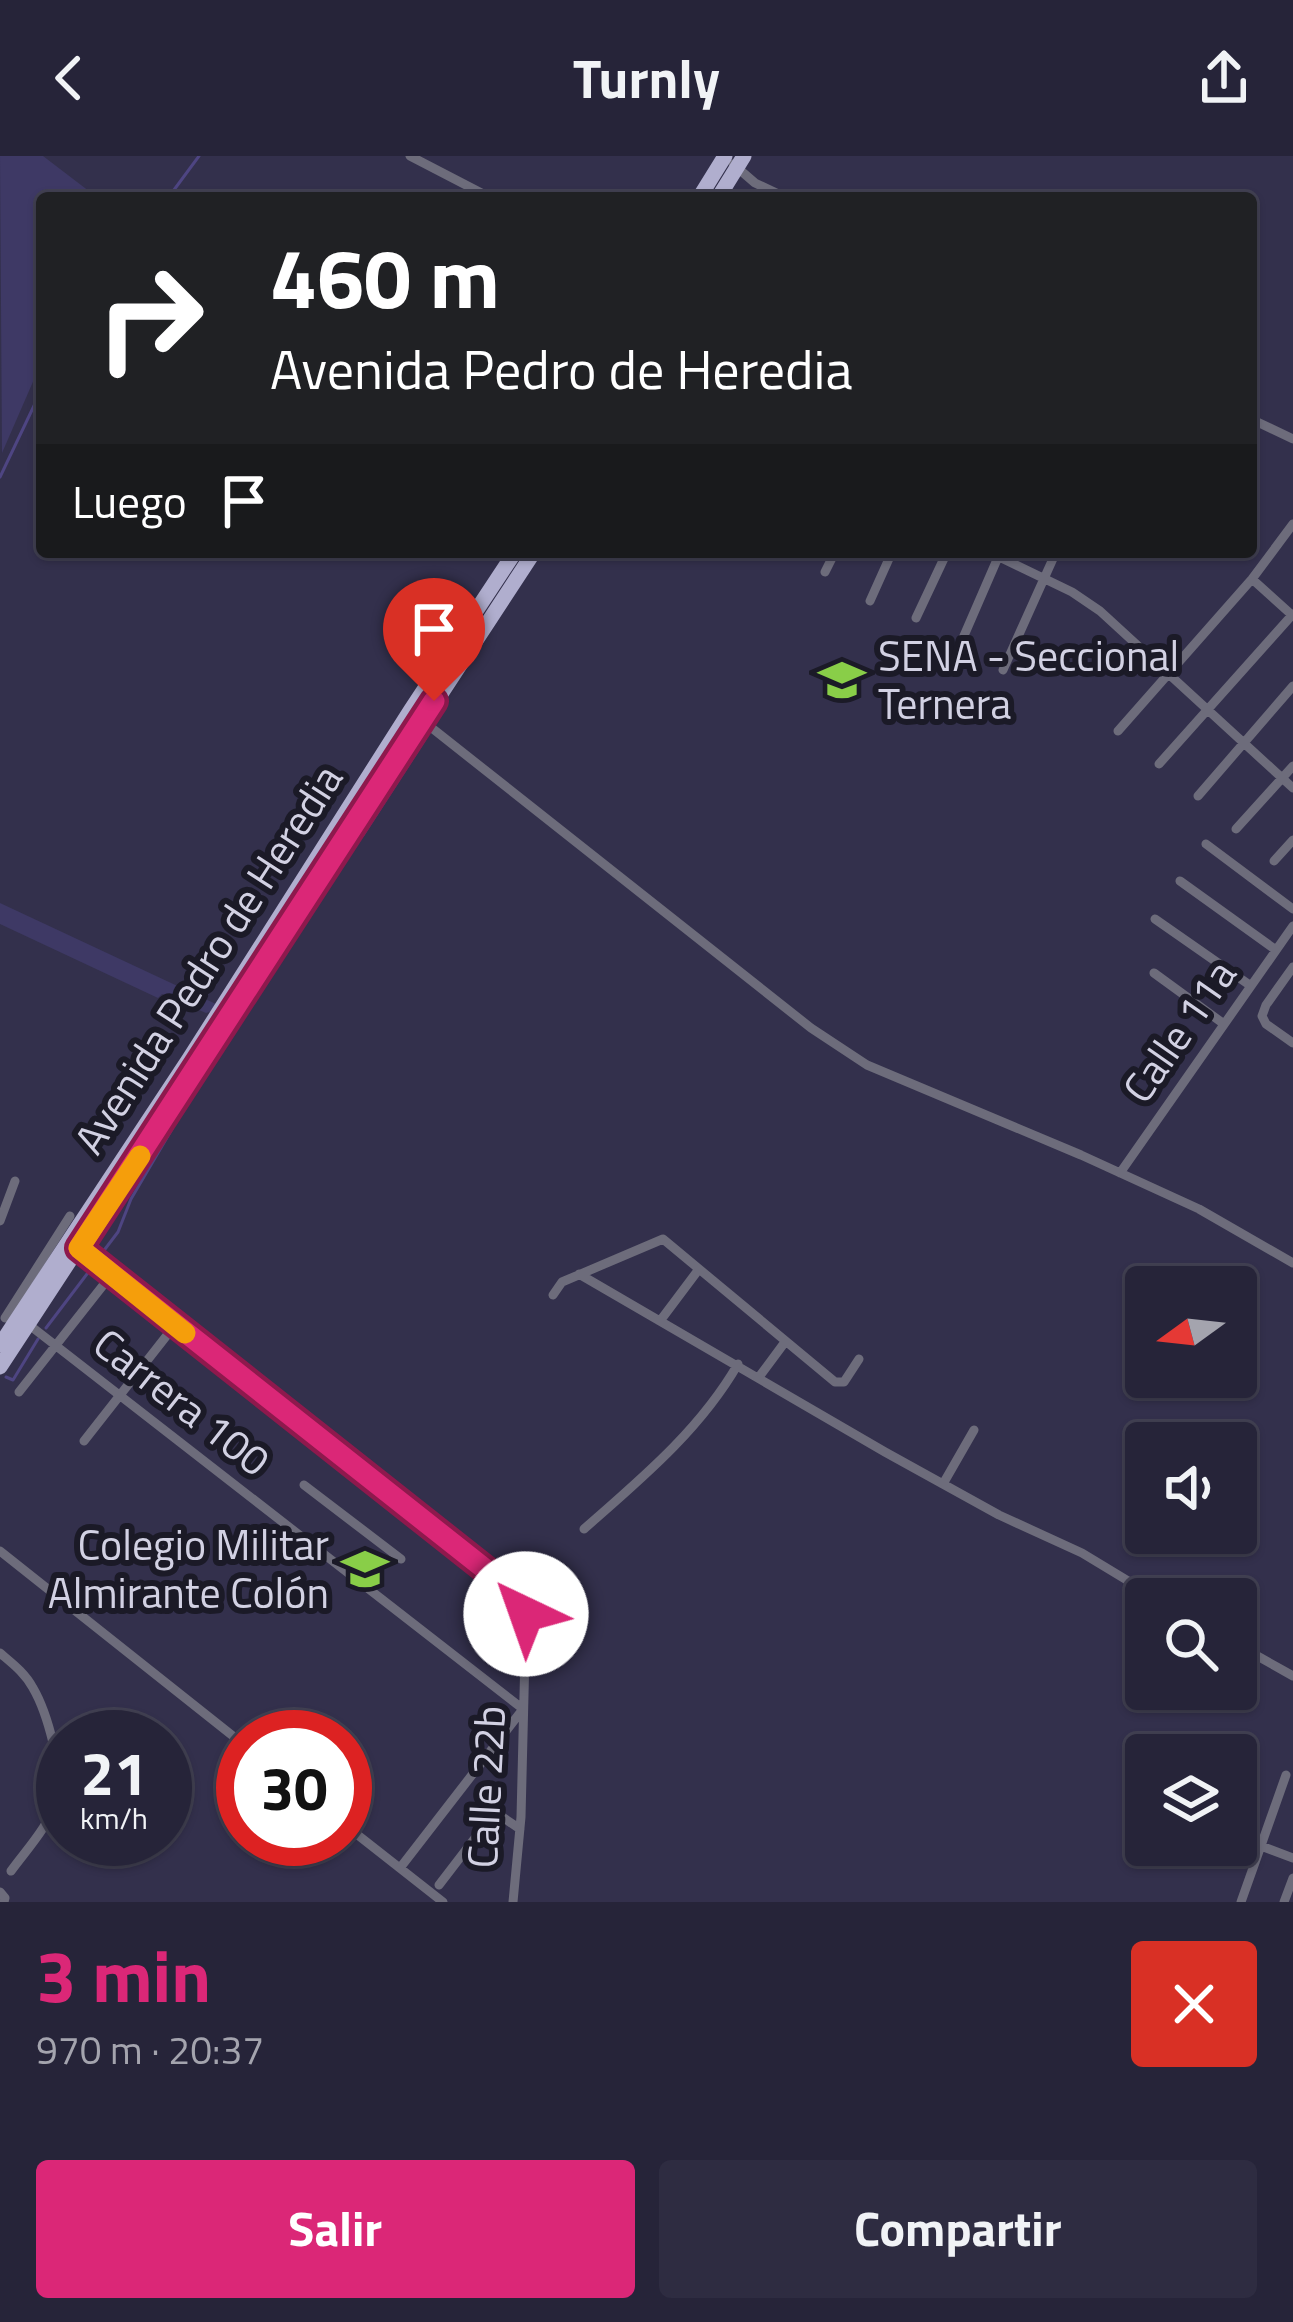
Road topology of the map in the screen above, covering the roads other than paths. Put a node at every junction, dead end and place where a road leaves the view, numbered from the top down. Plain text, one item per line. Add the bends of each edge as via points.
1 (410, 156) edge
2 (732, 159) edge
3 (479, 192) edge
4 (704, 192) edge
5 (720, 192) edge
6 (774, 192) edge
7 (1257, 422) edge
8 (1293, 439) edge
9 (1293, 524) edge
10 (511, 558) edge
11 (530, 558) edge
12 (832, 558) edge
13 (889, 558) edge
14 (944, 558) edge
15 (994, 558) edge
16 (1004, 558) edge
17 (1053, 558) edge
18 (825, 572) dead end
19 (1044, 578) junction
20 (1252, 579) junction
21 (869, 601) dead end
22 (1293, 615) edge
23 (916, 618) dead end
24 (963, 638) dead end
25 (1003, 670) dead end
26 (1169, 672) junction
27 (1293, 686) edge
28 (1208, 709) junction
29 (416, 716) junction
30 (1118, 730) dead end
31 (1245, 742) junction
32 (1160, 764) dead end
33 (1293, 766) edge
34 (1282, 778) junction
35 (1293, 788) edge
36 (1198, 796) dead end
37 (1236, 830) dead end
38 (1293, 840) edge
39 (1205, 844) dead end
40 (1274, 861) dead end
41 (1180, 881) dead end
42 (1293, 909) edge
43 (1155, 919) dead end
44 (1293, 926) edge
45 (1276, 950) junction
46 (1293, 967) edge
47 (1154, 973) dead end
48 (1251, 986) junction
49 (1223, 1024) junction
50 (1293, 1043) edge
51 (1120, 1173) junction
52 (15, 1181) dead end
53 (70, 1216) dead end
54 (0, 1221) edge
55 (1293, 1244) edge
56 (79, 1248) junction
57 (1289, 1260) edge
58 (699, 1269) junction
59 (112, 1274) junction
60 (579, 1274) junction
61 (553, 1295) dead end
62 (12, 1320) edge
63 (659, 1322) junction
64 (175, 1324) junction
65 (785, 1342) junction
66 (0, 1345) edge
67 (55, 1346) junction
68 (859, 1359) dead end
69 (738, 1364) junction
70 (0, 1367) edge
71 (759, 1377) junction
72 (19, 1392) dead end
73 (119, 1396) junction
74 (974, 1430) dead end
75 (84, 1441) dead end
76 (943, 1484) junction
77 (304, 1485) dead end
78 (584, 1529) dead end
79 (0, 1551) edge
80 (400, 1559) dead end
81 (1125, 1579) edge
82 (0, 1653) edge
83 (1257, 1656) edge
84 (1293, 1676) edge
85 (523, 1709) junction
86 (216, 1723) edge
87 (1286, 1775) dead end
88 (520, 1829) junction
89 (372, 1846) edge
90 (1261, 1846) junction
91 (1293, 1858) edge
92 (400, 1868) junction
93 (10, 1871) dead end
94 (1293, 1878) edge
95 (431, 1893) edge
96 (443, 1902) edge
97 (513, 1902) edge
98 (1241, 1902) edge
99 (1284, 1902) edge

1 - 3 street
2 - 4 highway
2 - 5 highway
2 - 6 street
7 - 8 street
9 - 20 street
10 - 29 highway, Avenida Pedro de Heredia
11 - 29 highway, Avenida Pedro de Heredia
12 - 18 street
13 - 21 street
14 - 23 street
15 - 24 street
16 - 19 street
17 - 19 street
19 - 25 street
19 - 26 street via 1100,610
20 - 22 street
20 - 26 street
22 - 28 street
26 - 28 street
26 - 30 street
27 - 31 street
28 - 31 street
28 - 32 street
29 - 51 street via 867,1065
29 - 56 highway, Avenida Pedro de Heredia
29 - 62 highway, Avenida Pedro de Heredia
31 - 34 street
31 - 36 street
33 - 34 street
34 - 35 street
34 - 37 street
38 - 40 street
39 - 42 street
41 - 45 street
43 - 48 street
44 - 45 street, Calle 11a
45 - 48 street, Calle 11a
46 - 50 street via 1262,1016
47 - 49 street
48 - 49 street, Calle 11a
49 - 51 street, Calle 11a
51 - 57 street
52 - 54 street
53 - 62 street
55 - 57 street
56 - 59 street
56 - 62 highway, Avenida Pedro de Heredia
58 - 60 street via 663,1239
58 - 63 street
58 - 65 street
59 - 64 street
59 - 67 street
60 - 61 street
60 - 63 street
62 - 66 highway, Avenida Pedro de Heredia
62 - 67 street, Carrera 100
62 - 70 highway, Avenida Pedro de Heredia
63 - 69 street
64 - 73 street
64 - 85 street, Calle 22b via 514,1592 526,1614
65 - 68 street via 840,1384
65 - 71 street
67 - 72 street
67 - 73 street, Carrera 100
69 - 71 street
69 - 78 street via 682,1439
71 - 76 street
73 - 75 street
73 - 85 street, Carrera 100
74 - 76 street
76 - 81 street
77 - 80 street
79 - 86 street
82 - 93 street via 34,1690 59,1774 50,1816
83 - 84 street
85 - 88 street, Calle 22b
85 - 92 street
87 - 90 street
88 - 95 street via 495,1812
88 - 97 street, Calle 22b
89 - 92 street
90 - 91 street
90 - 98 street
92 - 95 street
94 - 99 street
95 - 96 street

